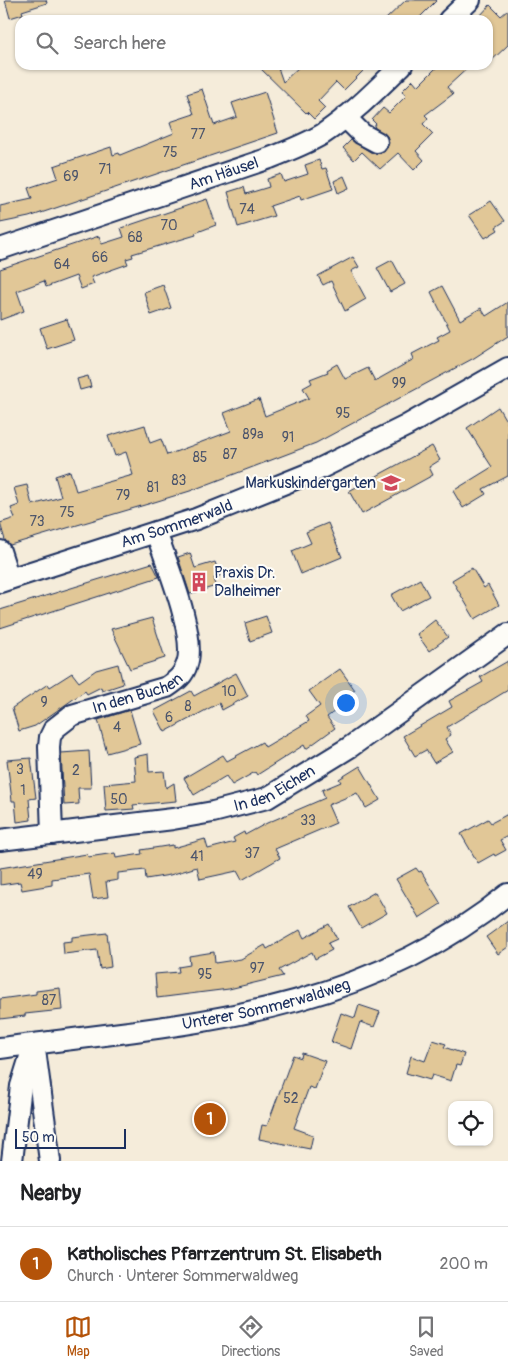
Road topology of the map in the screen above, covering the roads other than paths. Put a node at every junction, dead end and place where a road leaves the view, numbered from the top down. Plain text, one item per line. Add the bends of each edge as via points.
1 (470, 0) edge
2 (454, 15) edge
3 (396, 70) edge
4 (344, 117) junction
5 (377, 142) dead end
6 (24, 241) junction
7 (0, 243) edge
8 (0, 249) edge
9 (508, 368) edge
10 (156, 532) junction
11 (0, 551) edge
12 (4, 581) edge
13 (508, 634) edge
14 (52, 834) junction
15 (0, 840) edge
16 (508, 894) edge
17 (34, 1044) junction
18 (0, 1048) edge
19 (12, 1161) edge
20 (50, 1161) edge

1 - 2 street
3 - 4 street, Am Häusel
4 - 5 street via 362,134
4 - 6 street, Am Häusel via 309,141 270,158
6 - 7 street, Am Häusel
6 - 8 street, Am Häusel
9 - 10 street, Am Sommerwald via 406,426 315,471
10 - 12 street, Am Sommerwald
10 - 14 street, In den Buchen via 189,640 187,666 179,679 167,687 72,715 54,729 49,747
11 - 12 street
13 - 14 street, In den Eichen via 350,747 267,798 173,819
14 - 15 street, In den Eichen
16 - 17 street, Unterer Sommerwaldweg via 471,921 406,960 296,1002 249,1014
17 - 18 street, Unterer Sommerwaldweg
17 - 19 street via 20,1086
17 - 20 street

